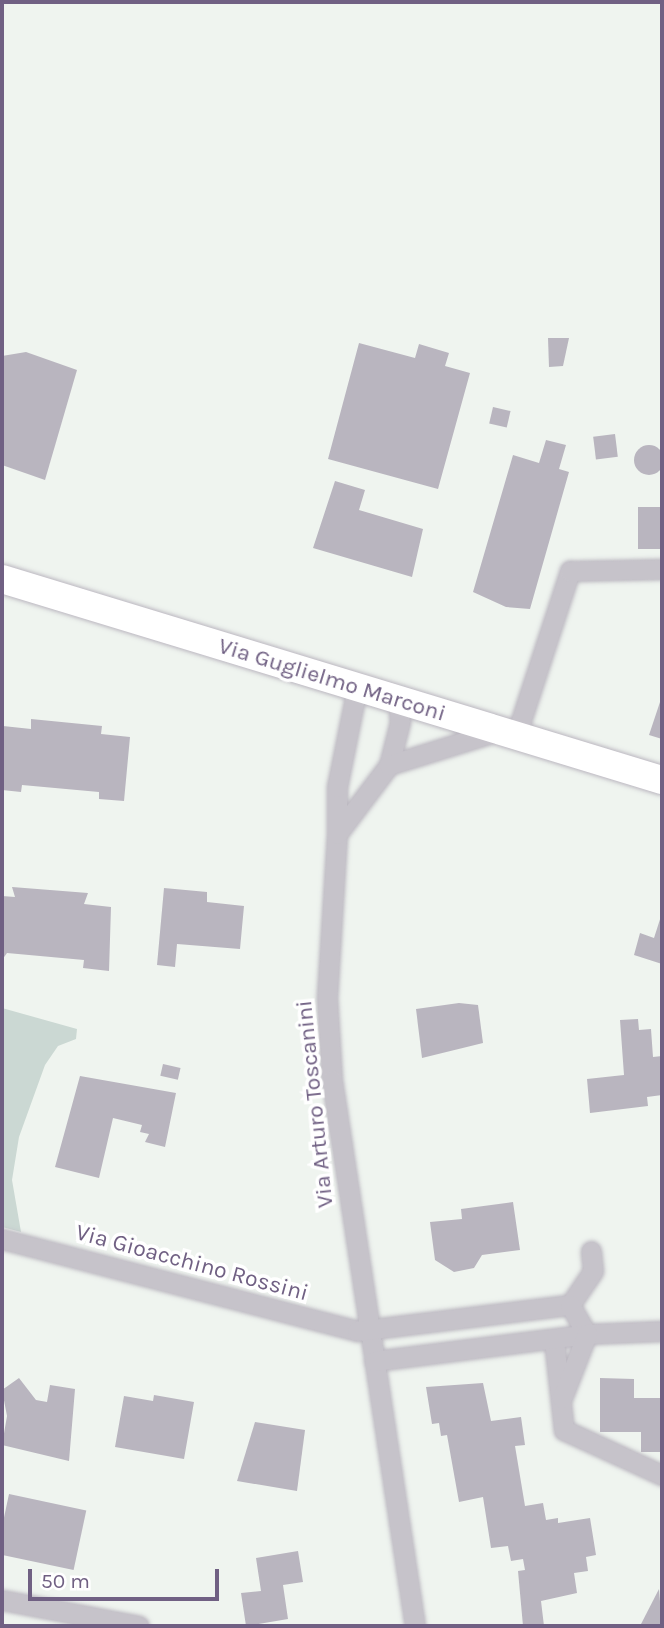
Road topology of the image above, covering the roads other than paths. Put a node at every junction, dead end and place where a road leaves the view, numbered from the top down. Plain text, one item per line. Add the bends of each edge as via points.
1 (662, 569) edge
2 (2, 579) edge
3 (357, 688) junction
4 (398, 700) junction
5 (507, 734) junction
6 (389, 765) junction
7 (662, 780) edge
8 (337, 834) junction
9 (2, 1239) edge
10 (591, 1251) dead end
11 (570, 1304) junction
12 (369, 1329) junction
13 (662, 1331) edge
14 (587, 1334) junction
15 (554, 1340) junction
16 (374, 1361) junction
17 (560, 1403) junction
18 (662, 1475) edge
19 (2, 1600) edge
20 (139, 1626) edge
21 (415, 1626) edge

1 - 5 street via 570,571
2 - 3 main road, Via Guglielmo Marconi
3 - 4 main road, Via Guglielmo Marconi
3 - 8 street, Via Arturo Toscanini via 337,787
4 - 5 main road, Via Guglielmo Marconi
4 - 6 street via 400,722
5 - 6 street
5 - 7 main road, Via Guglielmo Marconi
6 - 8 street
8 - 12 street, Via Arturo Toscanini via 327,923 332,1080
9 - 12 street, Via Gioacchino Rossini via 357,1331
10 - 11 street via 593,1271
11 - 12 street
11 - 14 street
12 - 16 street, Via Arturo Toscanini
13 - 14 street
14 - 15 street
14 - 17 street
15 - 16 street
15 - 17 street
16 - 21 street, Via Arturo Toscanini
17 - 18 street via 564,1430
19 - 20 street

